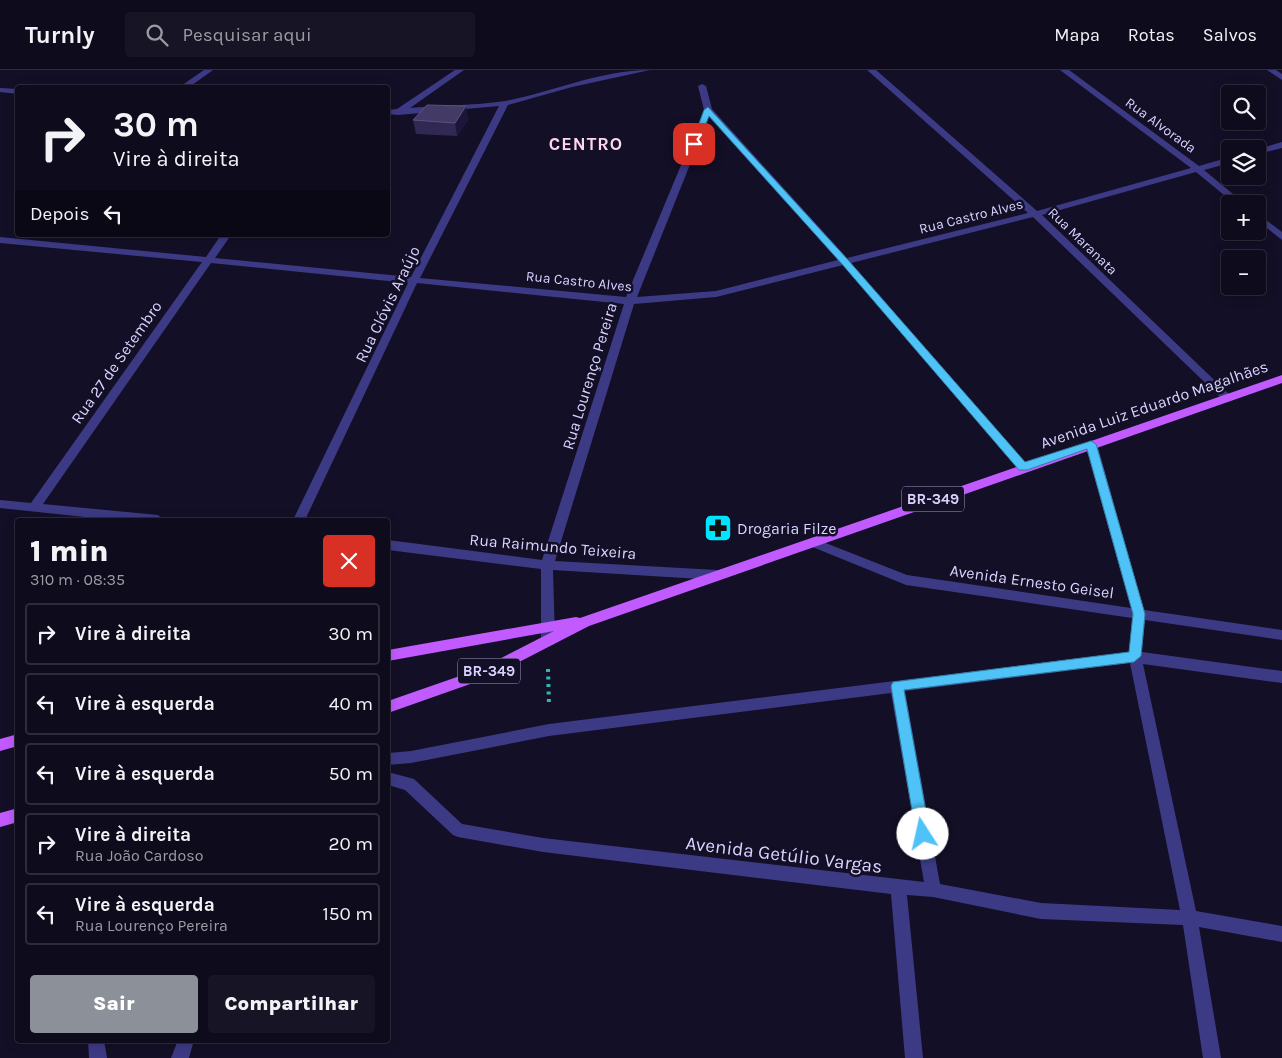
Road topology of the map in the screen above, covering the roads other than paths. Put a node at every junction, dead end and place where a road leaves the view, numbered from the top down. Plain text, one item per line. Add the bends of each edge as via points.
1 (209, 70) edge
2 (460, 70) edge
3 (646, 70) edge
4 (871, 70) edge
5 (1064, 70) edge
6 (1271, 70) edge
7 (1282, 78) edge
8 (186, 85) edge
9 (702, 86) dead end
10 (0, 90) edge
11 (15, 92) edge
12 (505, 103) junction
13 (708, 110) junction
14 (392, 112) edge
15 (1282, 145) edge
16 (1266, 150) edge
17 (1221, 163) edge
18 (1198, 169) junction
19 (1230, 195) edge
20 (1035, 214) junction
21 (1266, 224) edge
22 (224, 237) edge
23 (1282, 237) edge
24 (0, 240) edge
25 (205, 261) junction
26 (845, 262) junction
27 (414, 280) junction
28 (630, 301) junction
29 (1282, 379) edge
30 (1226, 396) junction
31 (1091, 444) junction
32 (1023, 467) junction
33 (0, 504) edge
34 (34, 508) junction
35 (137, 518) edge
36 (300, 518) edge
37 (814, 543) junction
38 (390, 545) edge
39 (547, 566) junction
40 (717, 575) junction
41 (1139, 614) junction
42 (584, 622) junction
43 (548, 626) junction
44 (1282, 635) edge
45 (548, 641) junction
46 (390, 655) edge
47 (1134, 656) junction
48 (1282, 677) edge
49 (897, 686) junction
50 (390, 706) edge
51 (15, 741) edge
52 (0, 745) edge
53 (390, 759) edge
54 (390, 779) edge
55 (15, 815) edge
56 (0, 820) edge
57 (898, 888) junction
58 (932, 890) junction
59 (1190, 918) junction
60 (1282, 934) edge
61 (96, 1043) edge
62 (185, 1043) edge
63 (98, 1058) edge
64 (180, 1058) edge
65 (914, 1058) edge
66 (1212, 1058) edge

1 - 8 street
2 - 14 street
3 - 12 street via 571,84
4 - 20 street, Rua Maranata
5 - 18 street, Rua Alvorada
6 - 7 street
9 - 13 street
10 - 11 street
12 - 14 street
12 - 27 street, Rua Clóvis Araújo
13 - 26 street
13 - 28 street, Rua Lourenço Pereira
15 - 16 street
17 - 18 street, Rua Castro Alves
18 - 19 street, Rua Alvorada
18 - 20 street, Rua Castro Alves
20 - 26 street, Rua Castro Alves
20 - 30 street, Rua Maranata
21 - 23 street
22 - 25 street, Rua 27 de Setembro
24 - 25 street, Rua Castro Alves
25 - 27 street, Rua Castro Alves
25 - 34 street, Rua 27 de Setembro
26 - 28 street, Rua Castro Alves via 716,294
26 - 32 street
27 - 28 street, Rua Castro Alves
27 - 36 street, Rua Clóvis Araújo
28 - 39 street, Rua Lourenço Pereira
29 - 30 main road, Avenida Luiz Eduardo Magalhães / BR-349
30 - 31 main road, Avenida Luiz Eduardo Magalhães / BR-349
31 - 32 main road, Avenida Luiz Eduardo Magalhães / BR-349
31 - 41 street
32 - 37 main road, Avenida Luiz Eduardo Magalhães / BR-349
33 - 34 street
34 - 35 street
37 - 40 main road, Avenida Luiz Eduardo Magalhães / BR-349
37 - 41 street, Avenida Ernesto Geisel via 906,580
38 - 39 street, Rua Raimundo Teixeira
39 - 40 street, Rua Raimundo Teixeira
39 - 43 street, Rua Lourenço Pereira
40 - 42 main road, Avenida Luiz Eduardo Magalhães / BR-349
41 - 44 street, Avenida Ernesto Geisel
41 - 47 street
42 - 43 main road, Avenida Luiz Eduardo Magalhães / BR-349
42 - 45 main road, Avenida Luiz Eduardo Magalhães / BR-349
43 - 45 street, Rua Lourenço Pereira
43 - 46 main road, Avenida Luiz Eduardo Magalhães / BR-349
45 - 50 main road, Avenida Luiz Eduardo Magalhães / BR-349 via 485,673
47 - 48 street
47 - 49 street
47 - 59 street
49 - 53 street via 549,730
49 - 58 street
51 - 52 main road
54 - 57 street, Avenida Getúlio Vargas via 409,784 458,830 543,845
55 - 56 main road
57 - 58 street, Avenida Getúlio Vargas
57 - 65 street
58 - 59 street, Avenida Getúlio Vargas via 1041,911
59 - 60 street, Avenida Getúlio Vargas
59 - 66 street
61 - 63 street
62 - 64 street

